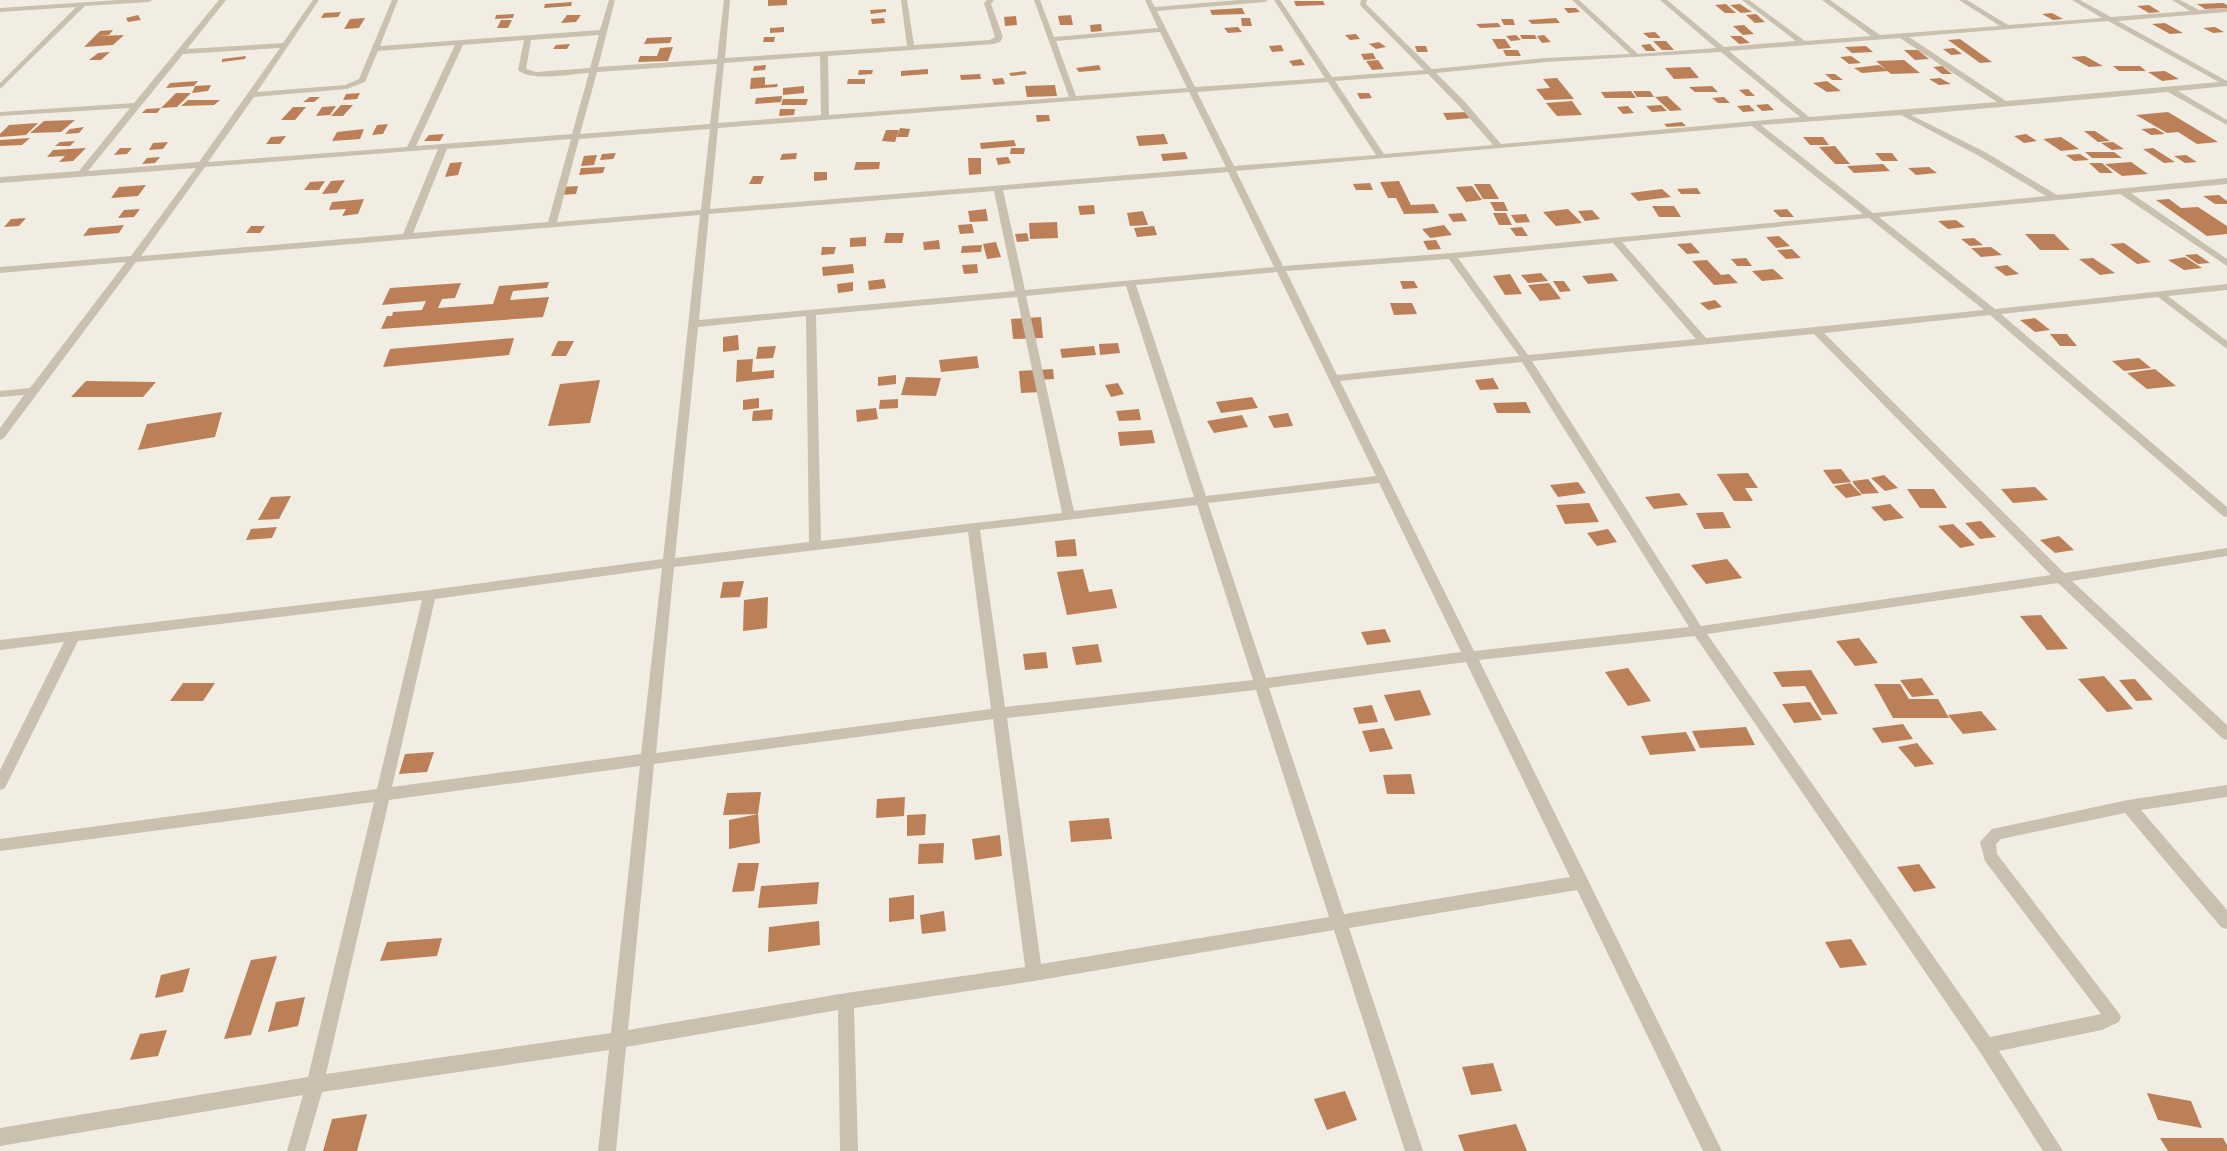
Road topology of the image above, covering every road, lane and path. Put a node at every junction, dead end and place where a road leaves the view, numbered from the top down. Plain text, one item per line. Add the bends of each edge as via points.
1 (149, 0) edge
2 (223, 0) edge
3 (316, 0) edge
4 (395, 0) edge
5 (612, 0) edge
6 (727, 0) edge
7 (904, 0) edge
8 (991, 0) edge
9 (1037, 0) edge
10 (1265, 0) edge
11 (1276, 0) edge
12 (1364, 0) edge
13 (1575, 0) edge
14 (1663, 0) edge
15 (1745, 0) edge
16 (1825, 0) edge
17 (1962, 0) edge
18 (2075, 0) edge
19 (2175, 0) edge
20 (84, 2) edge
21 (1150, 4) edge
22 (0, 10) edge
23 (2227, 10) edge
24 (2199, 13) junction
25 (2110, 19) junction
26 (2008, 27) junction
27 (1163, 30) junction
28 (604, 32) junction
29 (1901, 35) junction
30 (528, 37) junction
31 (1878, 37) junction
32 (1051, 39) junction
33 (460, 43) junction
34 (1803, 43) junction
35 (286, 45) junction
36 (911, 48) junction
37 (375, 49) junction
38 (1722, 49) junction
39 (182, 52) junction
40 (824, 54) junction
41 (1636, 56) junction
42 (720, 62) junction
43 (592, 71) junction
44 (1428, 72) junction
45 (1330, 78) junction
46 (2227, 84) edge
47 (0, 87) edge
48 (1192, 89) junction
49 (2169, 89) junction
50 (252, 96) junction
51 (1073, 98) junction
52 (2003, 103) junction
53 (135, 105) junction
54 (1902, 112) junction
55 (0, 114) edge
56 (824, 117) junction
57 (1807, 119) junction
58 (2227, 122) edge
59 (1754, 123) junction
60 (714, 126) junction
61 (577, 136) junction
62 (444, 146) junction
63 (1499, 147) junction
64 (410, 149) junction
65 (1381, 156) junction
66 (202, 165) junction
67 (1230, 168) junction
68 (81, 174) junction
69 (0, 180) edge
70 (2227, 181) edge
71 (998, 187) junction
72 (2122, 191) junction
73 (2053, 196) junction
74 (705, 211) junction
75 (1870, 216) junction
76 (552, 225) junction
77 (407, 236) junction
78 (1614, 238) junction
79 (1452, 256) junction
80 (133, 259) junction
81 (2227, 262) edge
82 (1280, 269) junction
83 (0, 270) edge
84 (1130, 283) junction
85 (2227, 287) edge
86 (2158, 293) junction
87 (1021, 294) junction
88 (1991, 311) junction
89 (811, 313) junction
90 (693, 324) junction
91 (1816, 332) junction
92 (1703, 341) junction
93 (2227, 346) edge
94 (1525, 358) junction
95 (1334, 378) junction
96 (31, 391) junction
97 (0, 394) edge
98 (0, 436) edge
99 (1384, 480) junction
100 (1202, 501) junction
101 (2227, 513) edge
102 (1070, 517) junction
103 (974, 528) junction
104 (815, 546) junction
105 (2227, 552) edge
106 (668, 563) junction
107 (2062, 578) junction
108 (430, 595) junction
109 (1698, 631) junction
110 (74, 636) junction
111 (0, 645) edge
112 (1471, 656) junction
113 (1263, 684) junction
114 (999, 713) junction
115 (2227, 734) edge
116 (648, 760) junction
117 (0, 784) edge
118 (2227, 791) edge
119 (382, 794) junction
120 (2128, 806) junction
121 (0, 845) edge
122 (1581, 882) junction
123 (1341, 922) junction
124 (2227, 922) edge
125 (1034, 973) junction
126 (846, 1001) junction
127 (618, 1040) junction
128 (1986, 1046) junction
129 (314, 1084) junction
130 (0, 1137) edge
131 (296, 1151) edge
132 (607, 1151) edge
133 (849, 1151) edge
134 (1414, 1151) edge
135 (1713, 1151) edge
136 (2054, 1151) edge

1 - 20 street
2 - 39 street
3 - 35 street
4 - 37 street
5 - 28 street
6 - 42 street
7 - 36 street
8 - 36 street via 987,3 999,37 997,40
9 - 32 street
10 - 21 street
11 - 45 street
12 - 44 street via 1362,4
13 - 41 street
14 - 38 street
15 - 34 street
16 - 31 street
17 - 26 street
18 - 25 street
19 - 24 street
20 - 22 street
20 - 47 street
21 - 27 street
23 - 24 street
24 - 25 street
25 - 26 street
25 - 46 street
26 - 29 street
27 - 32 street
27 - 48 street
28 - 30 street
28 - 43 street
29 - 31 street
29 - 52 street
30 - 33 street
30 - 43 street via 522,70 527,73
31 - 34 street
32 - 51 street
33 - 37 street
33 - 64 street
34 - 38 street
35 - 39 street
35 - 50 street
36 - 40 street
37 - 50 street via 362,80 347,87
38 - 41 street
38 - 57 street
39 - 53 street
40 - 42 street
40 - 56 street
41 - 44 street via 1546,60
42 - 43 street
42 - 60 street
43 - 61 street
44 - 45 street
44 - 63 street via 1463,104
45 - 48 street
45 - 65 street
46 - 49 street
48 - 51 street
48 - 67 street
49 - 52 street
49 - 58 street
50 - 66 street
51 - 56 street
52 - 54 street
53 - 55 street
53 - 68 street
54 - 57 street
54 - 73 street
56 - 60 street
57 - 59 street
59 - 63 street
59 - 75 street
60 - 61 street
60 - 74 street
61 - 62 street
61 - 76 street
62 - 64 street
62 - 77 street
63 - 65 street
64 - 66 street
65 - 67 street
66 - 68 street
66 - 80 street
67 - 71 street
67 - 82 street
68 - 69 street
70 - 72 street
71 - 74 street
71 - 87 street
72 - 73 street
72 - 81 street
73 - 75 street
74 - 76 street
74 - 90 street
75 - 78 street
75 - 88 street
76 - 77 street
77 - 80 street
78 - 79 street
78 - 92 street
79 - 82 street
79 - 94 street
80 - 83 street
80 - 96 street
82 - 84 street
82 - 95 street
84 - 87 street
84 - 100 street
85 - 86 street
86 - 88 street
86 - 93 street
87 - 89 street
87 - 102 street
88 - 91 street
88 - 101 street
89 - 90 street
89 - 104 street
90 - 106 street
91 - 92 street
91 - 107 street
92 - 94 street
94 - 95 street
94 - 109 street
95 - 99 street
96 - 97 street
96 - 98 street
99 - 100 street
99 - 112 street
100 - 102 street
100 - 113 street
102 - 103 street
103 - 104 street
103 - 114 street
104 - 106 street
105 - 107 street
106 - 108 street
106 - 116 street
107 - 109 street
107 - 115 street
108 - 110 street
108 - 119 street
109 - 112 street
109 - 128 street
110 - 111 street
110 - 117 street
112 - 113 street
112 - 122 street
113 - 114 street
113 - 123 street
114 - 116 street
114 - 125 street
116 - 119 street
116 - 127 street
118 - 120 street
119 - 121 street
119 - 129 street
120 - 124 street
120 - 128 street via 1997,834 1988,842 1990,856 2113,1016 2102,1022
122 - 123 street
122 - 135 street
123 - 125 street
123 - 134 street
125 - 126 street
126 - 127 street
126 - 133 street
127 - 129 street
127 - 132 street
128 - 136 street
129 - 130 street
129 - 131 street

